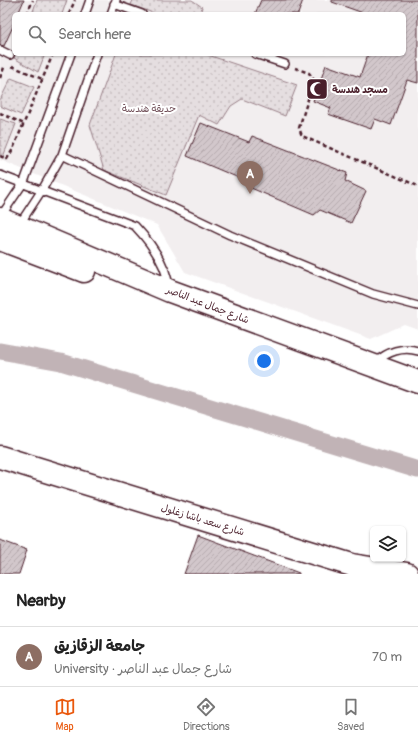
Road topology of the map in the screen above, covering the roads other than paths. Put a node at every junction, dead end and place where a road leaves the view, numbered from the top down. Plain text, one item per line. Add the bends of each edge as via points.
1 (90, 0) edge
2 (115, 2) edge
3 (86, 12) edge
4 (112, 12) edge
5 (138, 12) edge
6 (0, 50) edge
7 (10, 55) dead end
8 (70, 56) edge
9 (96, 56) edge
10 (261, 56) edge
11 (285, 64) road end
12 (62, 155) junction
13 (0, 175) edge
14 (24, 182) junction
15 (42, 190) junction
16 (6, 221) edge
17 (0, 239) edge
18 (120, 270) junction
19 (170, 291) junction
20 (418, 306) edge
21 (418, 351) edge
22 (372, 366) junction
23 (418, 382) edge
24 (0, 457) edge
25 (407, 574) edge

1 - 3 lane
2 - 4 lane
2 - 5 lane
6 - 7 lane
8 - 14 lane
9 - 12 lane
10 - 11 lane
12 - 15 lane
12 - 20 lane via 230,235 374,294
13 - 14 lane
14 - 15 lane
14 - 16 lane
15 - 16 lane
15 - 19 lane via 135,226 159,257
16 - 18 highway, شارع جمال عبد الناصر
17 - 18 highway via 87,272 100,274
18 - 19 highway, شارع جمال عبد الناصر
19 - 22 highway, شارع جمال عبد الناصر
21 - 22 lane via 406,349 390,353
22 - 23 highway, شارع جمال عبد الناصر
24 - 25 highway, شارع سعد باشا زغلول via 352,565

